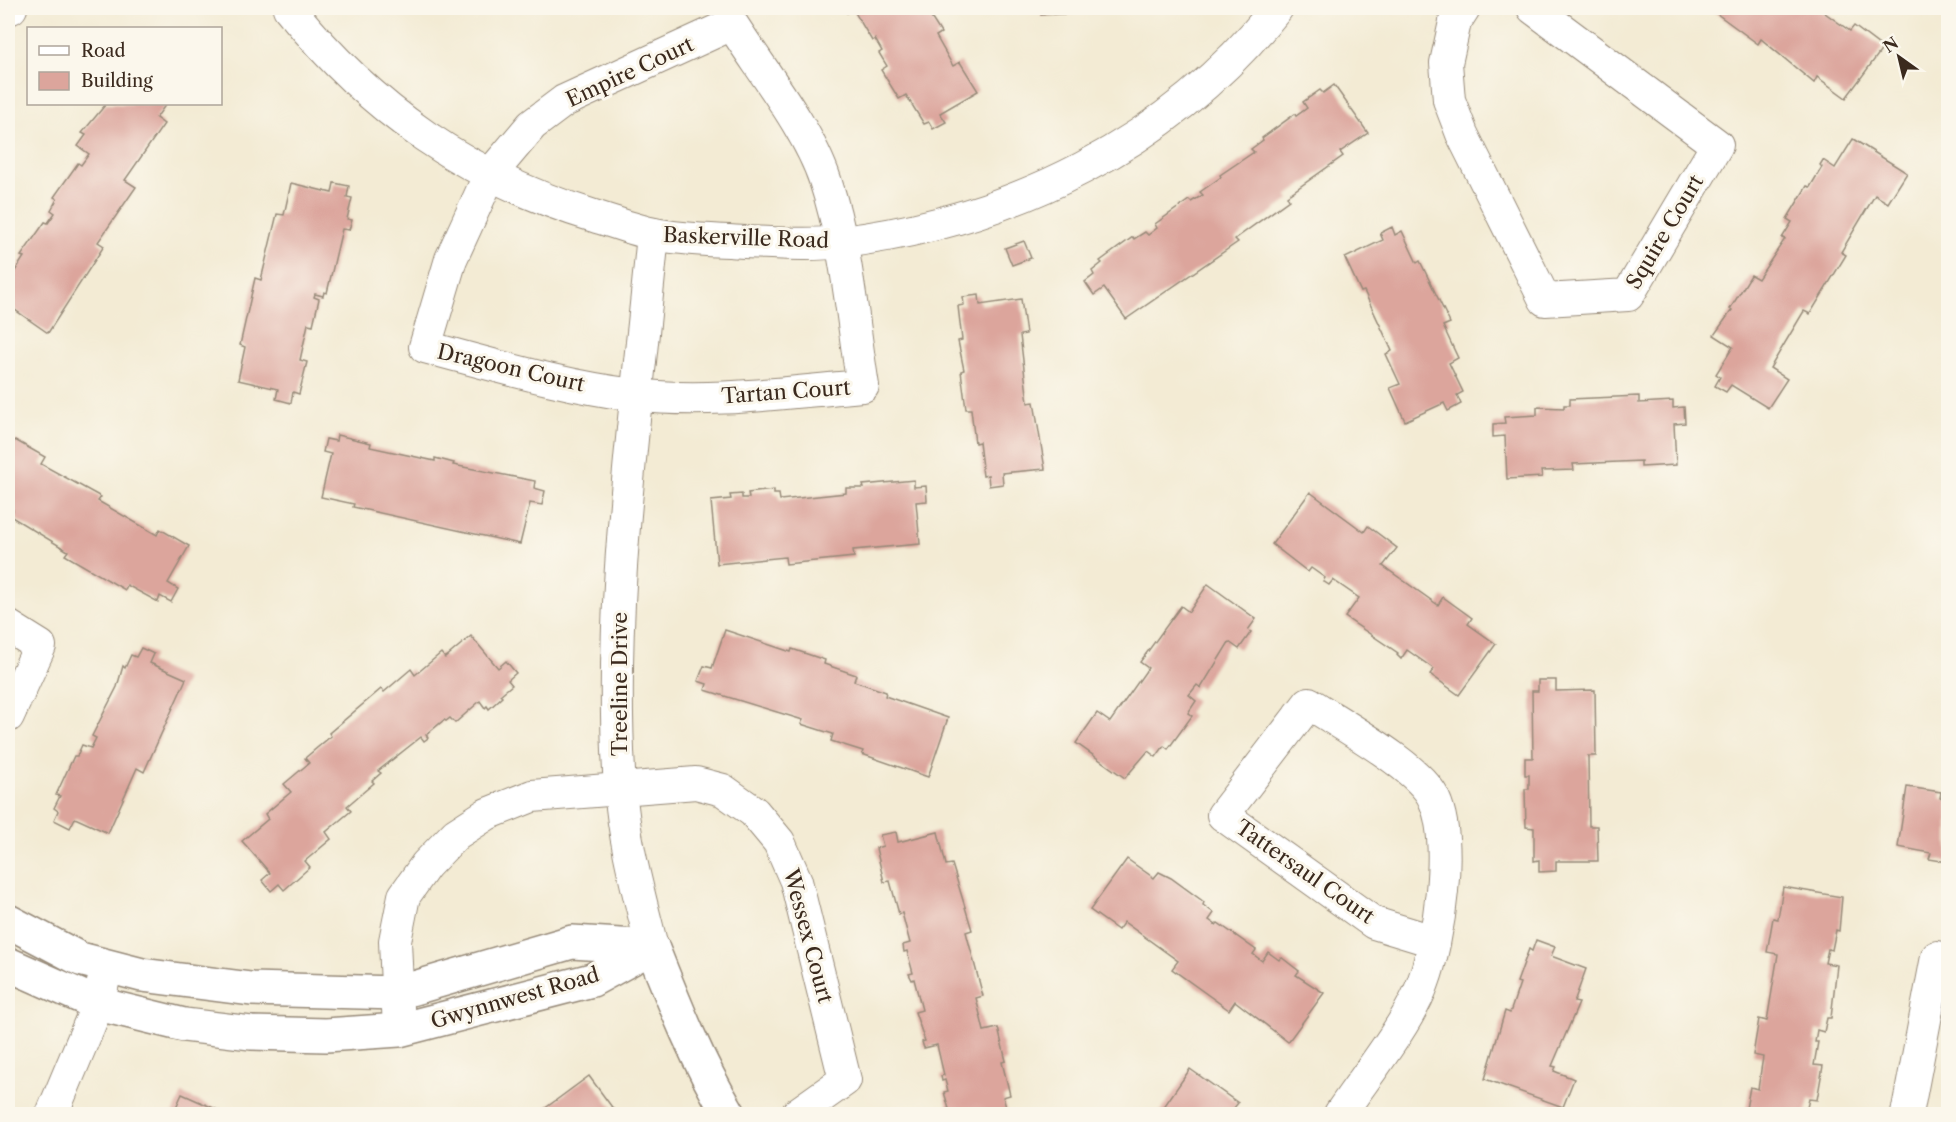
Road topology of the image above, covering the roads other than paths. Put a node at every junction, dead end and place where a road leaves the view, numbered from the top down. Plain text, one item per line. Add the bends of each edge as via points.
1 (289, 8) edge
2 (1464, 8) edge
3 (1533, 8) edge
4 (1271, 10) edge
5 (489, 176) junction
6 (653, 234) junction
7 (841, 242) junction
8 (636, 395) junction
9 (8, 626) edge
10 (8, 716) edge
11 (620, 788) junction
12 (8, 921) edge
13 (1433, 942) junction
14 (652, 947) junction
15 (1948, 959) edge
16 (8, 964) edge
17 (107, 966) junction
18 (397, 993) junction
19 (98, 1004) junction
20 (399, 1030) junction
21 (52, 1114) edge
22 (729, 1114) edge
23 (797, 1114) edge
24 (1340, 1114) edge
25 (1907, 1114) edge

1 - 5 street, Baskerville Road via 342,70 409,126
2 - 3 street, Squire Court via 1455,22 1446,63 1449,100 1545,300 1628,295 1717,145
4 - 7 street, Baskerville Road via 1210,80 1149,129 1092,165 1033,194 944,222
5 - 6 street, Baskerville Road via 565,207
5 - 7 street, Empire Court via 532,125 564,101 732,24 806,140 825,179
5 - 8 street, Dragoon Court via 451,259 425,347
6 - 7 street, Baskerville Road via 774,243
6 - 8 street, Treeline Drive
7 - 8 street, Tartan Court via 863,386 714,397
8 - 11 street, Treeline Drive via 616,670
9 - 10 street via 40,646
11 - 14 street, Treeline Drive via 631,864
11 - 18 street via 532,796 488,814 456,834 426,865 404,896 394,941
11 - 23 street, Wessex Court via 696,783 723,790 754,812 779,842 796,881 845,1080
12 - 17 street, Gwynnwest Road via 80,959
13 - 13 street, Tattersaul Court via 1442,893 1443,857 1442,828 1434,798 1415,774 1309,703 1223,815 1374,923
13 - 24 street, Tattersaul Court via 1423,984
14 - 18 street, Gwynnwest Road via 572,942
14 - 20 street, Gwynnwest Road via 592,980
14 - 22 street, Treeline Drive via 684,1028
15 - 25 street via 1937,957
16 - 19 street, Gwynnwest Road
17 - 18 street, Gwynnwest Road via 142,975 251,989
17 - 19 street
18 - 20 street
19 - 20 street, Gwynnwest Road via 184,1025 251,1033 326,1035
19 - 21 street

